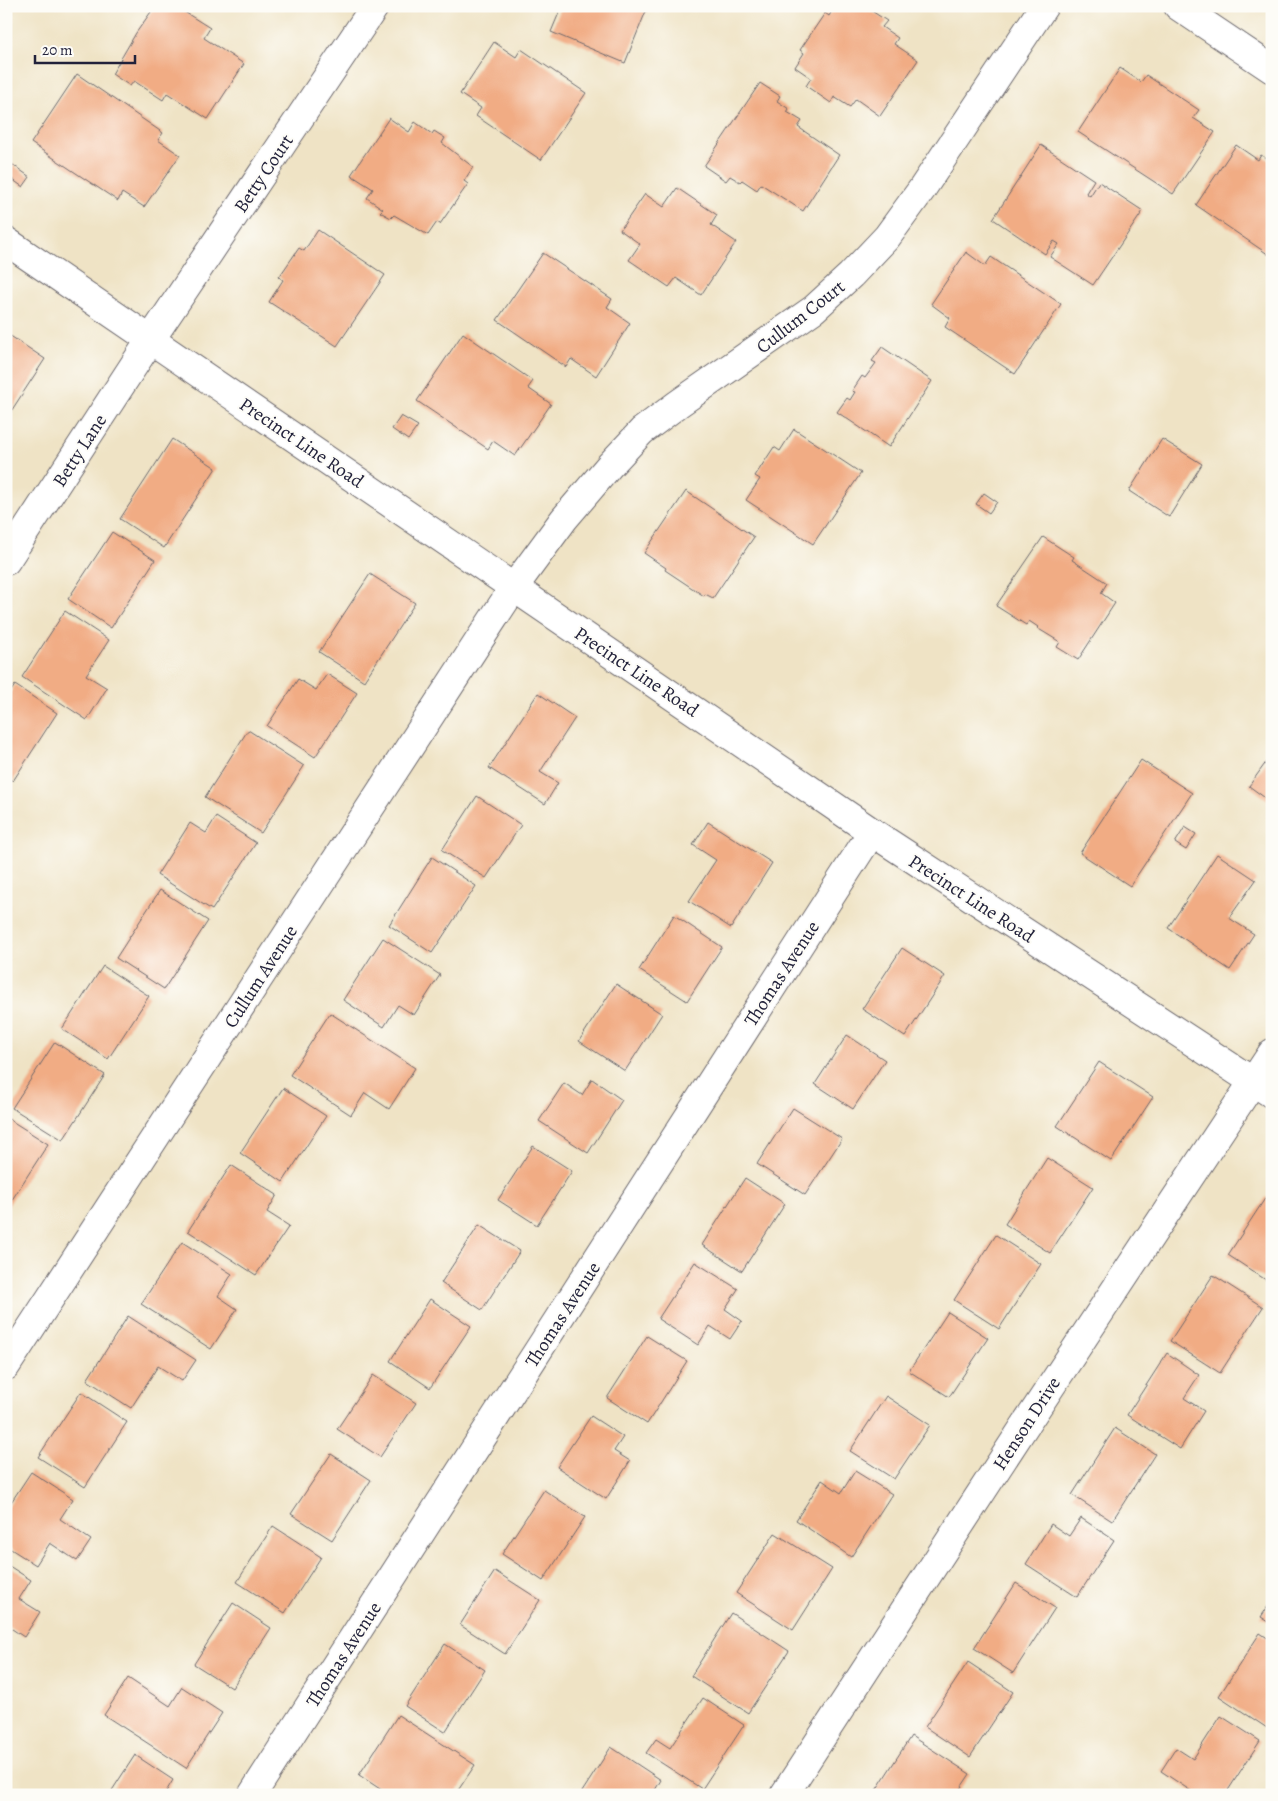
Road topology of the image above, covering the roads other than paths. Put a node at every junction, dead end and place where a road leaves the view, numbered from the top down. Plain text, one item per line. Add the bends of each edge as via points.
1 (375, 6) edge
2 (1044, 6) edge
3 (1178, 6) edge
4 (1272, 69) edge
5 (6, 241) edge
6 (151, 340) junction
7 (6, 561) edge
8 (514, 587) junction
9 (872, 832) junction
10 (1272, 1053) edge
11 (1262, 1087) edge
12 (6, 1366) edge
13 (252, 1795) edge
14 (784, 1795) edge

1 - 6 street, Betty Court
2 - 8 street, Cullum Court via 887,237 814,309 642,431 564,518
3 - 4 street
5 - 6 street, Precinct Line Road
6 - 7 street, Betty Lane
6 - 8 street, Precinct Line Road
8 - 9 street, Precinct Line Road
8 - 12 street, Cullum Avenue
9 - 11 street, Precinct Line Road
9 - 13 street, Thomas Avenue
10 - 11 street, Henson Drive
11 - 14 street, Henson Drive

